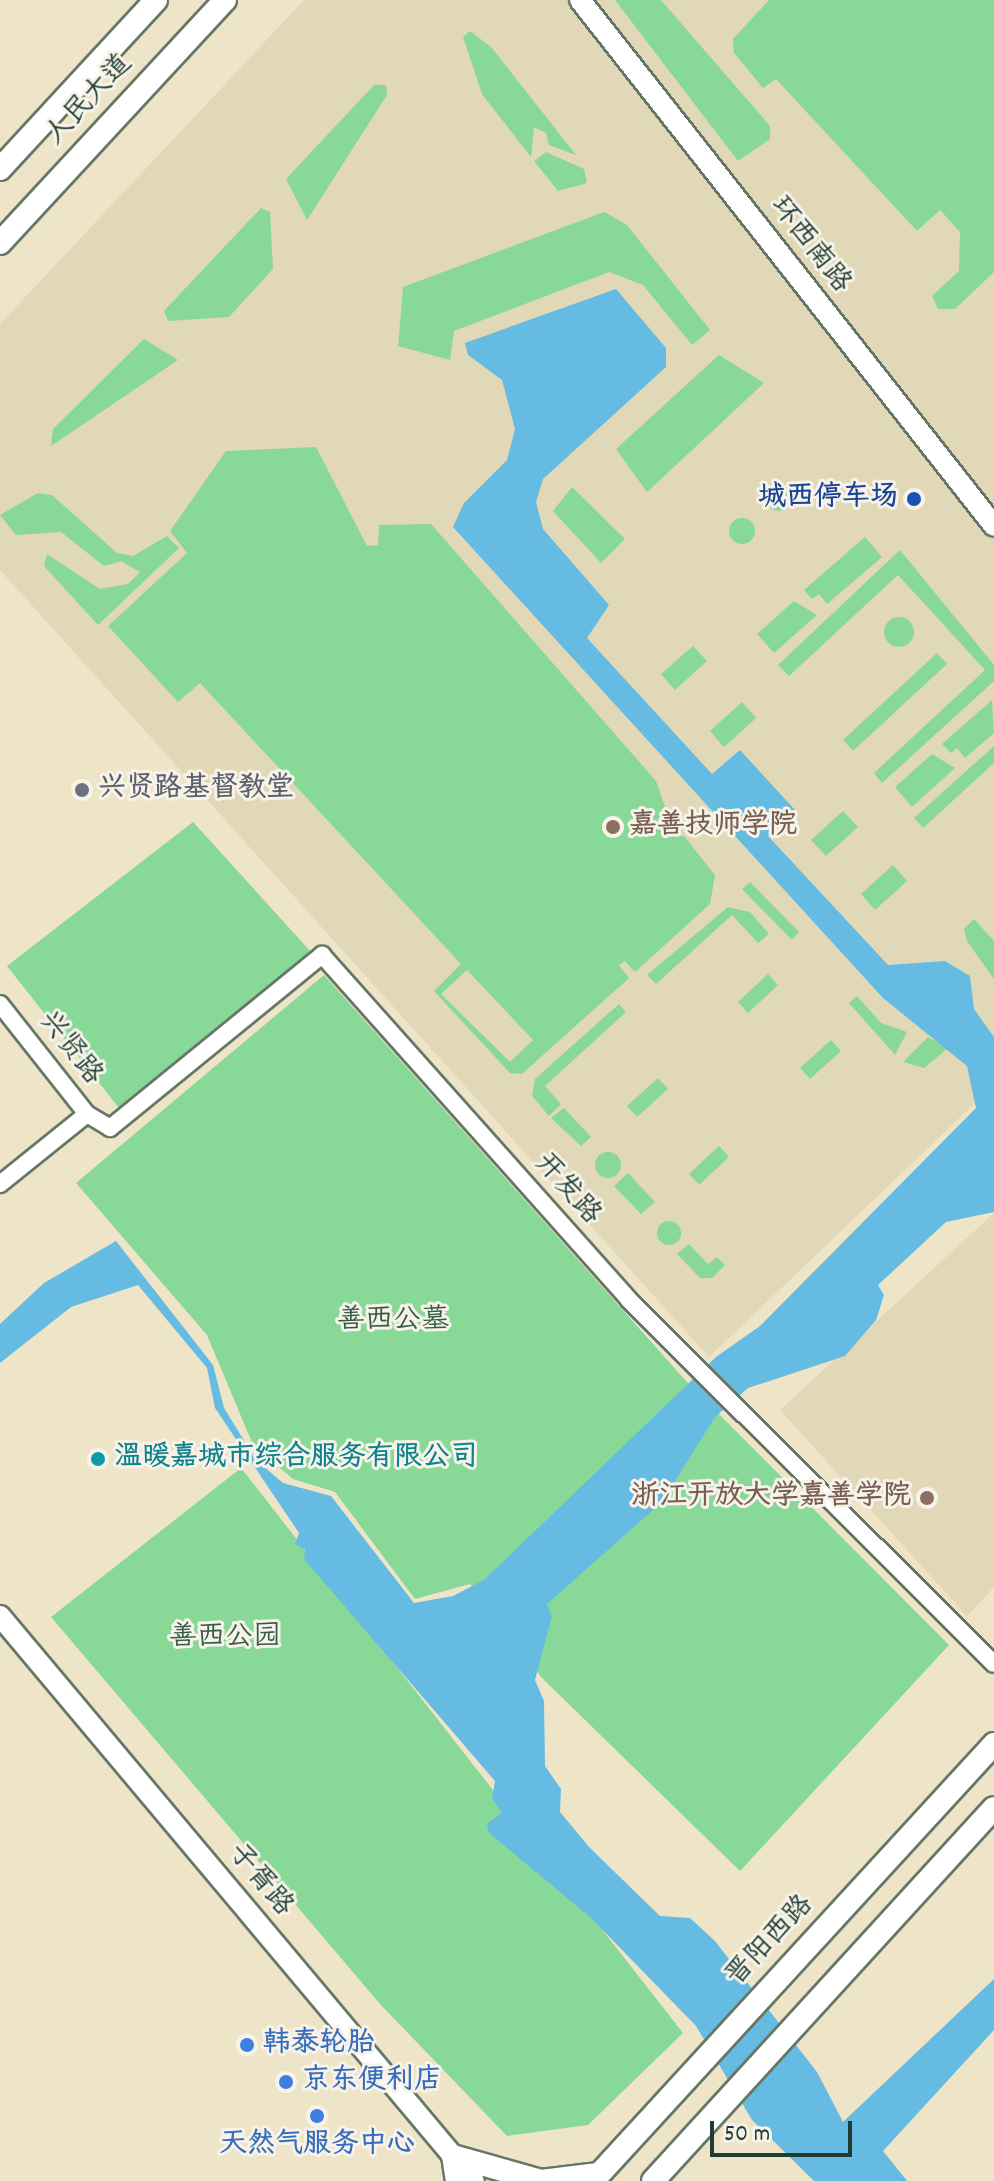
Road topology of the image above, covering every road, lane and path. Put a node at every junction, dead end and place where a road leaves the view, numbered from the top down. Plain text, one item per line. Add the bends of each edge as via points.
1 (156, 0) edge
2 (225, 0) edge
3 (580, 0) edge
4 (0, 169) edge
5 (0, 243) edge
6 (994, 526) edge
7 (0, 1004) edge
8 (87, 1114) junction
9 (0, 1184) edge
10 (0, 1616) edge
11 (994, 1664) edge
12 (994, 1744) edge
13 (994, 1808) edge
14 (453, 2156) junction
15 (596, 2178) edge
16 (457, 2181) edge
17 (474, 2181) edge
18 (653, 2181) edge

1 - 4 main road, 人民大道
2 - 5 main road, 人民大道
3 - 6 street, 环西南路
7 - 8 street, 兴贤路
8 - 9 street, 兴贤路
8 - 11 street, 开发路 via 110,1128 322,955 694,1365
10 - 14 street, 子胥路
12 - 15 main road, 晋阳西路
13 - 18 main road
14 - 15 main road via 541,2181
14 - 16 main road
14 - 17 street, 子胥路

